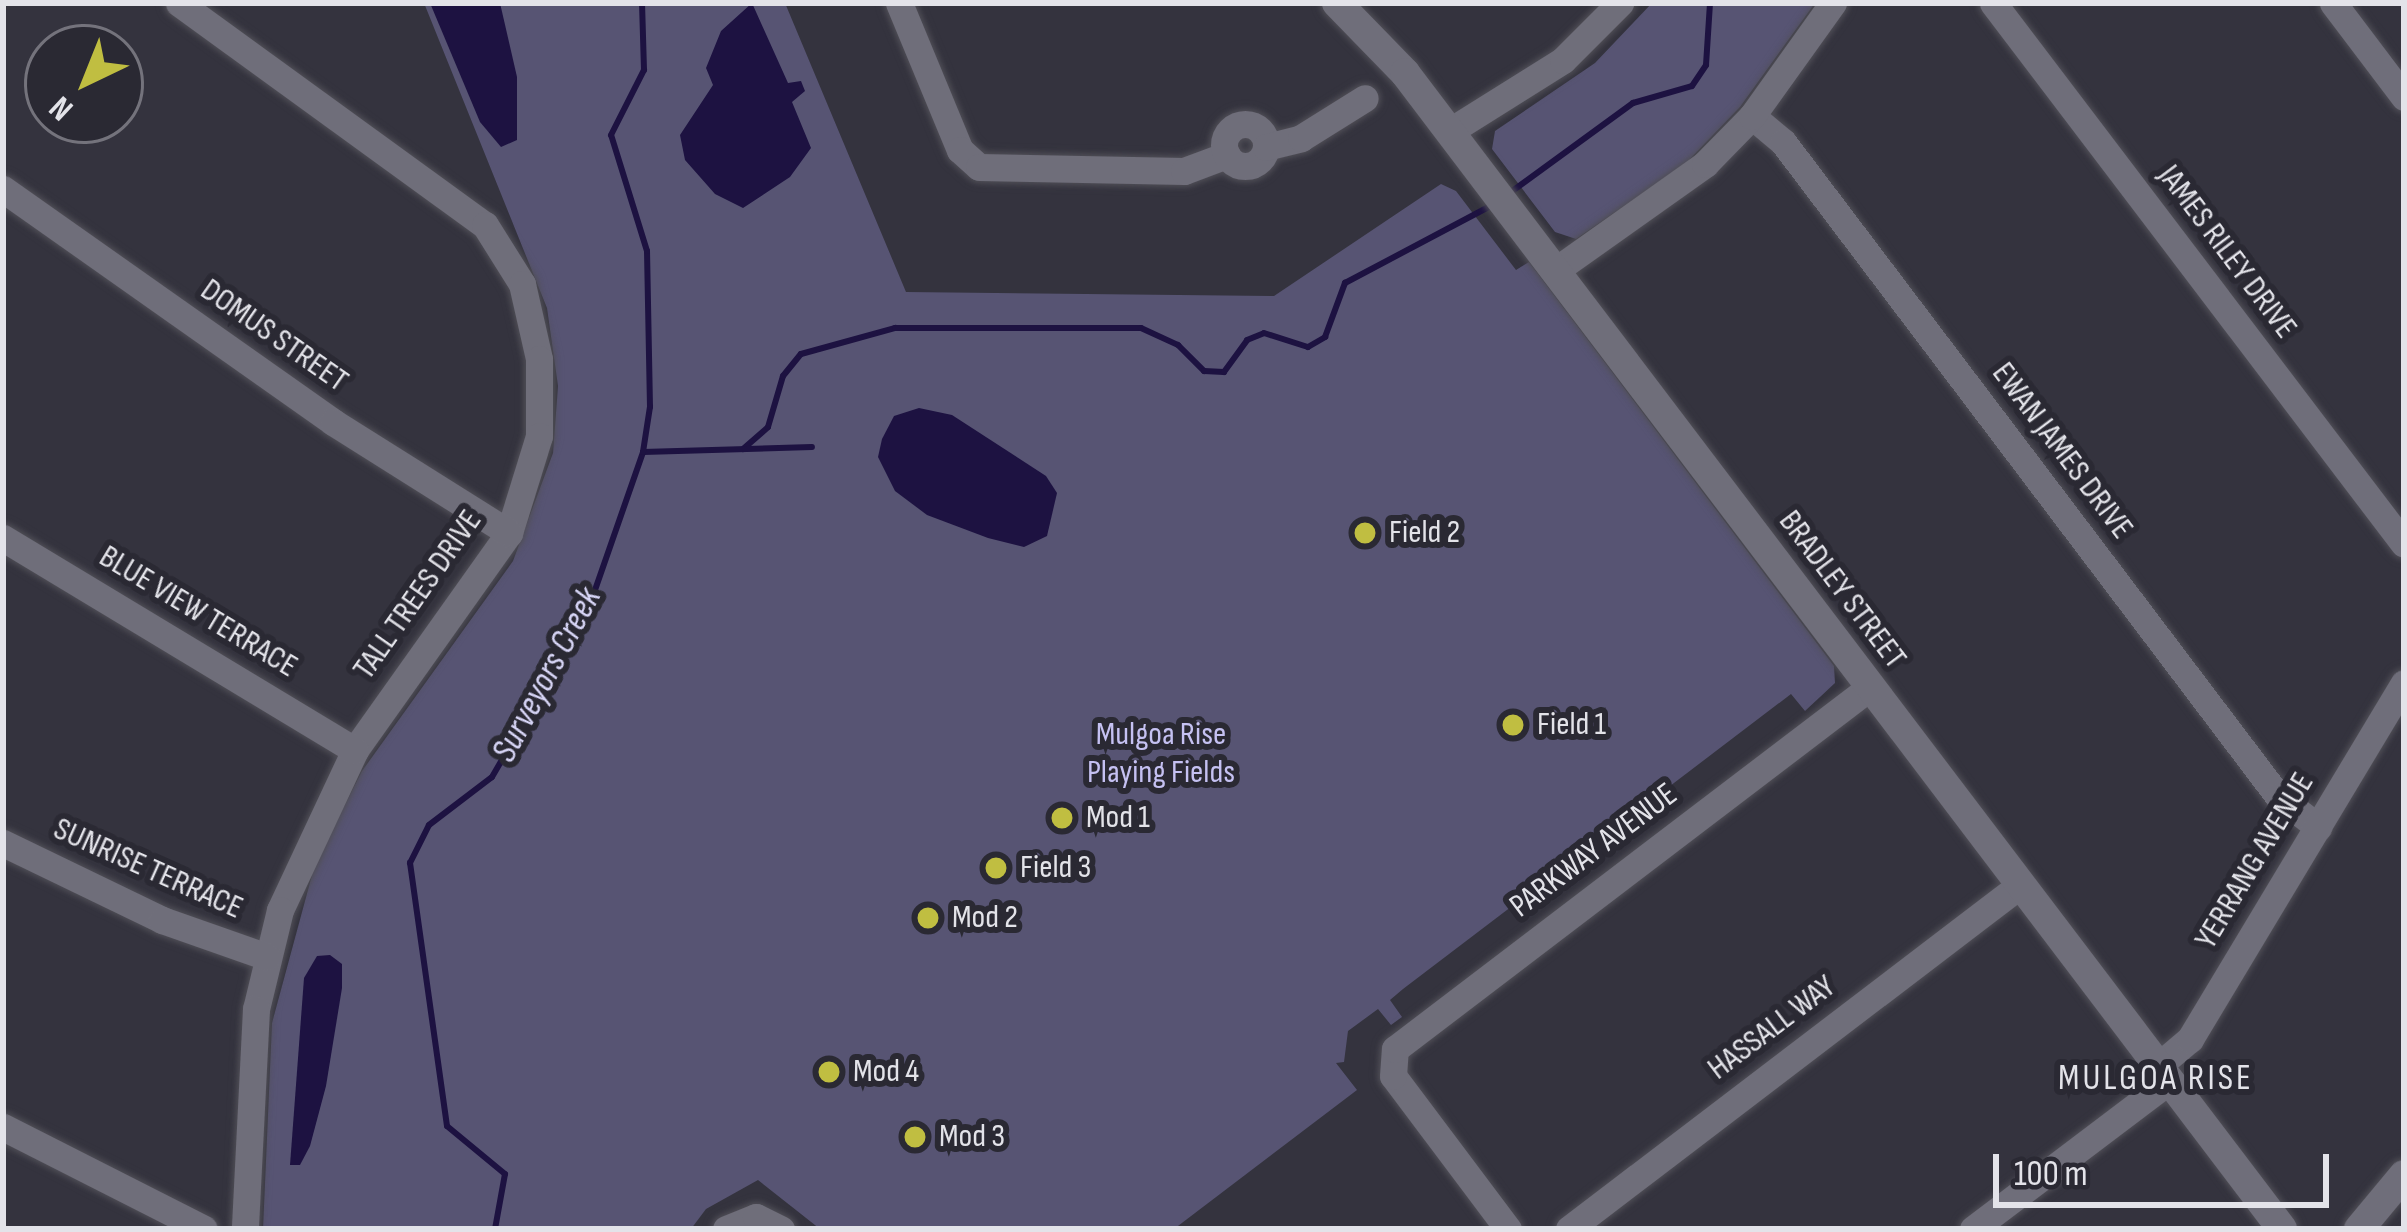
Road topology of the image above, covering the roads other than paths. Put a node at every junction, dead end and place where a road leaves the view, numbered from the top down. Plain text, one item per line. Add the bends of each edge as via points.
1 (179, 3) edge
2 (899, 3) edge
3 (1336, 3) edge
4 (1619, 3) edge
5 (1833, 3) edge
6 (1993, 3) edge
7 (2333, 3) edge
8 (2404, 97) edge
9 (1365, 98) dead end
10 (1752, 116) junction
11 (1450, 131) junction
12 (3, 189) edge
13 (1556, 270) junction
14 (509, 533) junction
15 (3, 538) edge
16 (2404, 544) edge
17 (2404, 683) edge
18 (1870, 687) junction
19 (355, 750) junction
20 (2318, 827) junction
21 (3, 843) edge
22 (2020, 885) junction
23 (266, 957) junction
24 (2163, 1074) junction
25 (3, 1127) edge
26 (2404, 1175) edge
27 (204, 1229) edge
28 (245, 1229) edge
29 (726, 1229) edge
30 (781, 1229) edge
31 (1508, 1229) edge
32 (1569, 1229) edge
33 (1973, 1229) edge
34 (2282, 1229) edge
35 (2359, 1229) edge

1 - 14 street, TALL TREES DRIVE via 459,203 506,252 535,325 540,401 531,472
2 - 9 street via 960,150 979,167 1184,171 1227,155 1250,165 1266,146 1301,138
3 - 11 street, BRADLEY STREET
4 - 11 street via 1563,60
5 - 10 street
6 - 16 street, JAMES RILEY DRIVE
7 - 8 street
10 - 13 street via 1673,193
10 - 20 street, EWAN JAMES DRIVE via 1783,142 2278,796
11 - 13 street, BRADLEY STREET
12 - 14 street, DOMUS STREET via 333,422
13 - 18 street, BRADLEY STREET
14 - 19 street, TALL TREES DRIVE
15 - 19 street, BLUE VIEW TERRACE
17 - 20 street, YERRANG AVENUE
18 - 22 street, BRADLEY STREET
18 - 31 street, PARKWAY AVENUE via 1404,1040 1390,1063 1399,1086
19 - 23 street, TALL TREES DRIVE via 304,845
20 - 24 street, YERRANG AVENUE
21 - 23 street, SUNRISE TERRACE via 162,920
22 - 24 street, BRADLEY STREET
22 - 32 street, HASSALL WAY
23 - 28 street, TALL TREES DRIVE via 249,1076
24 - 33 street, YERRANG AVENUE
24 - 34 street, BRADLEY STREET
25 - 27 street
26 - 35 street
29 - 30 street via 748,1217

